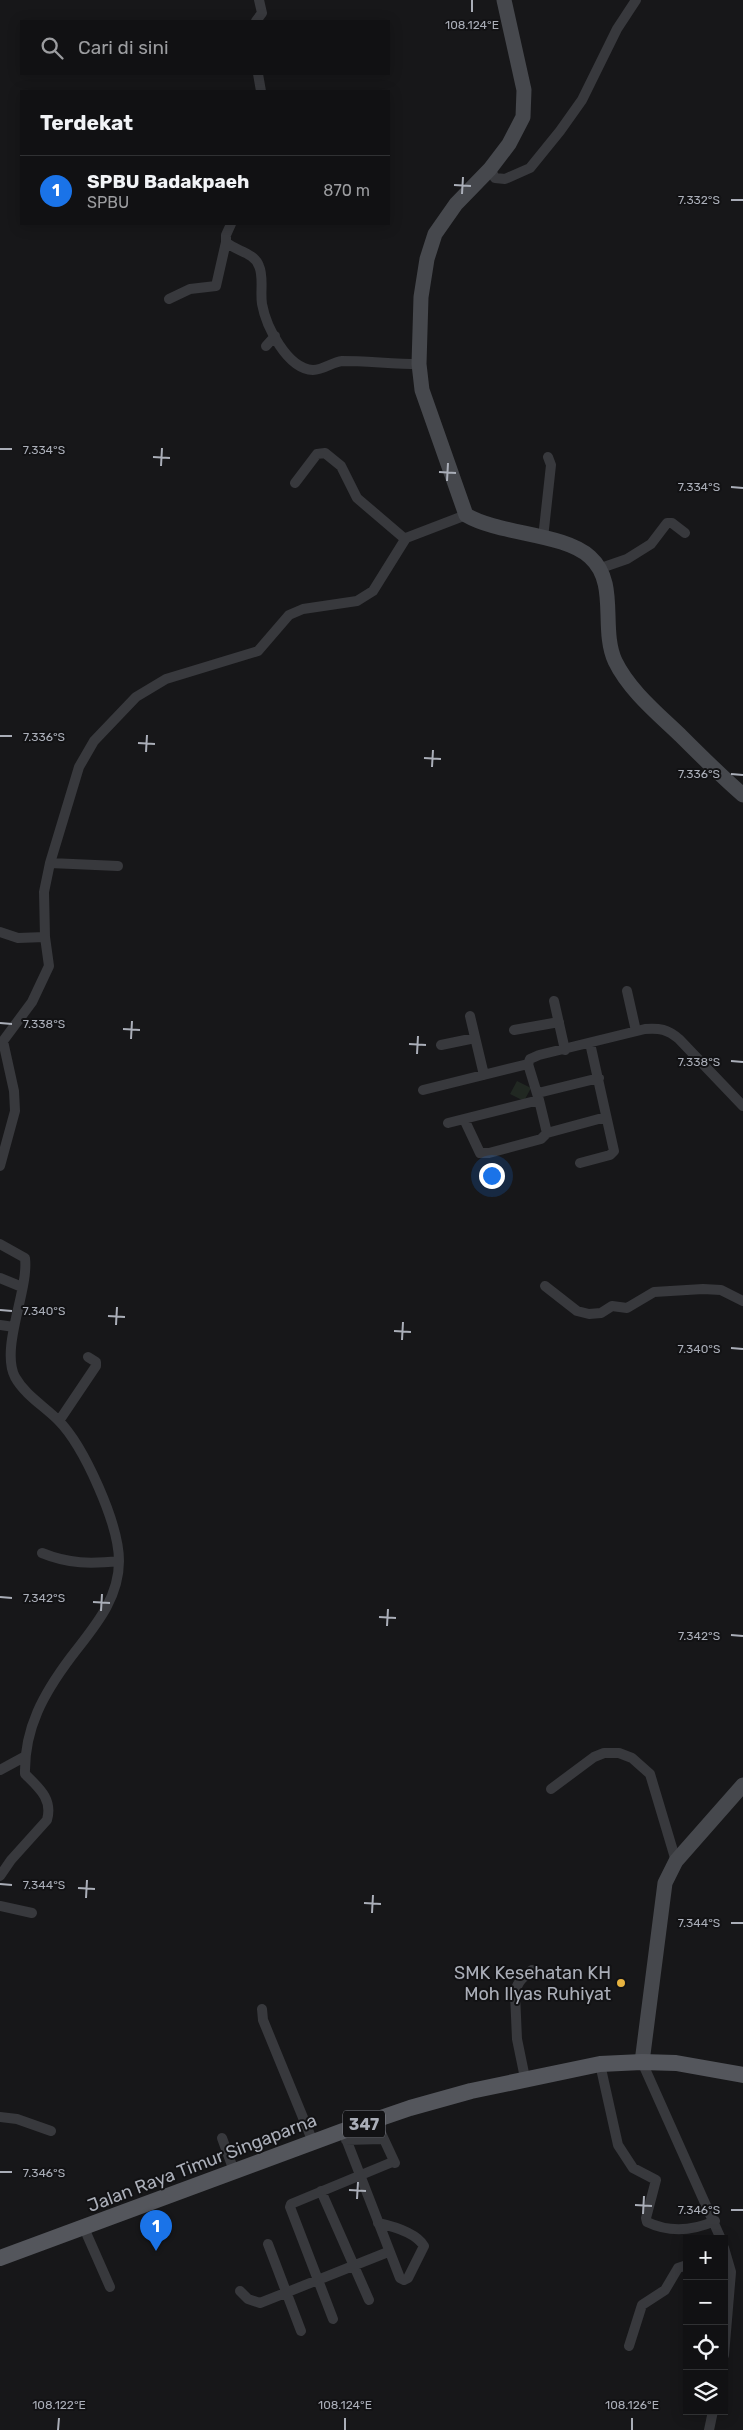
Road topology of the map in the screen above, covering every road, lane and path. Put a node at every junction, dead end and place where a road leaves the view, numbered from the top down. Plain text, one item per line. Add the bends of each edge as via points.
1 (259, 0) edge
2 (504, 0) edge
3 (636, 0) edge
4 (257, 20) edge
5 (258, 75) edge
6 (261, 90) edge
7 (490, 169) junction
8 (231, 225) edge
9 (225, 240) junction
10 (217, 252) dead end
11 (169, 299) dead end
12 (275, 336) junction
13 (266, 346) dead end
14 (419, 364) junction
15 (548, 457) dead end
16 (295, 483) dead end
17 (466, 515) junction
18 (685, 533) dead end
19 (543, 538) junction
20 (405, 539) junction
21 (601, 568) junction
22 (743, 795) edge
23 (50, 863) junction
24 (118, 866) dead end
25 (0, 932) edge
26 (45, 937) junction
27 (627, 991) dead end
28 (554, 1001) dead end
29 (470, 1016) dead end
30 (558, 1022) junction
31 (514, 1030) dead end
32 (636, 1031) junction
33 (474, 1038) junction
34 (2, 1040) edge
35 (590, 1044) junction
36 (441, 1045) dead end
37 (565, 1050) junction
38 (528, 1064) junction
39 (484, 1075) junction
40 (599, 1078) junction
41 (423, 1090) dead end
42 (539, 1096) junction
43 (743, 1106) edge
44 (606, 1117) junction
45 (464, 1119) junction
46 (448, 1123) dead end
47 (547, 1133) junction
48 (580, 1163) dead end
49 (0, 1166) edge
50 (0, 1244) edge
51 (0, 1278) edge
52 (22, 1286) junction
53 (545, 1286) dead end
54 (743, 1301) edge
55 (0, 1325) edge
56 (14, 1327) junction
57 (88, 1357) dead end
58 (59, 1420) junction
59 (42, 1553) dead end
60 (119, 1561) junction
61 (24, 1757) junction
62 (0, 1770) edge
63 (743, 1785) edge
64 (551, 1789) dead end
65 (676, 1861) junction
66 (0, 1876) edge
67 (0, 1906) edge
68 (32, 1913) dead end
69 (532, 1970) dead end
70 (262, 2008) dead end
71 (642, 2062) junction
72 (600, 2064) junction
73 (743, 2075) edge
74 (525, 2078) junction
75 (0, 2117) edge
76 (374, 2120) junction
77 (52, 2131) dead end
78 (344, 2136) junction
79 (222, 2138) dead end
80 (382, 2139) junction
81 (314, 2142) junction
82 (234, 2171) junction
83 (359, 2176) junction
84 (321, 2191) junction
85 (715, 2221) junction
86 (378, 2224) junction
87 (84, 2228) junction
88 (720, 2235) edge
89 (268, 2244) dead end
90 (388, 2252) junction
91 (0, 2258) edge
92 (728, 2262) edge
93 (683, 2266) edge
94 (353, 2267) junction
95 (319, 2281) junction
96 (110, 2286) dead end
97 (240, 2290) dead end
98 (287, 2293) junction
99 (369, 2300) dead end
100 (333, 2319) dead end
101 (727, 2325) edge
102 (301, 2332) dead end
103 (629, 2346) dead end
104 (712, 2415) edge
105 (709, 2430) edge

1 - 4 street via 262,13
2 - 7 main road via 525,105 520,125
3 - 7 street via 617,29 582,100 530,168 505,179 495,178
5 - 6 street
7 - 14 main road via 456,204 435,234 427,259 422,297
8 - 9 street
9 - 10 street
9 - 11 street via 216,286 190,289
9 - 12 street via 253,257 259,266 264,315
12 - 13 street
12 - 14 street via 285,353 302,368 324,368 339,361
14 - 17 main road via 422,390
15 - 19 street via 551,465
16 - 20 street via 318,453 325,454 341,466 357,498
17 - 19 main road via 482,524
17 - 20 street
18 - 21 street via 666,523 651,544 627,559
19 - 21 main road via 581,551
20 - 23 street via 373,591 357,601 290,614 258,651 166,679 136,697 94,741 79,768
21 - 22 main road via 606,582 610,642 615,661 646,702
23 - 24 street
23 - 26 street via 44,892
25 - 26 street via 18,938
26 - 34 street via 49,966 42,986
27 - 32 street
28 - 30 street
29 - 33 street
30 - 31 street
30 - 37 street
32 - 35 street
32 - 43 street via 658,1028 669,1031
33 - 36 street
33 - 39 street
34 - 49 street via 14,1091 15,1111
35 - 37 street
35 - 40 street
37 - 38 street via 530,1059
38 - 39 street
38 - 42 street
39 - 41 street
40 - 42 street
40 - 44 street
42 - 45 street
42 - 47 street
44 - 47 street
44 - 48 street via 614,1151
45 - 46 street
45 - 47 street via 482,1154 541,1139
50 - 52 street via 25,1258 26,1274
51 - 52 street
52 - 56 street
53 - 54 street via 577,1311 592,1314 612,1306 630,1307 654,1292 722,1290
55 - 56 street
56 - 58 street via 11,1363 15,1377
57 - 58 street via 96,1362 96,1366
58 - 60 street via 86,1460 105,1504
59 - 60 street via 71,1563
60 - 61 street via 111,1598 97,1624 38,1707
61 - 62 street
61 - 66 street via 25,1774 44,1793 49,1812 40,1830
63 - 65 main road
64 - 65 street via 594,1757 619,1753 632,1758 650,1774
65 - 71 main road via 665,1883
67 - 68 street
69 - 74 street via 520,1980 515,1994 517,2039
70 - 81 street via 263,2020
71 - 72 main road, Jalan Raya Timur Singaparna / 347
71 - 73 main road, Jalan Raya Timur Singaparna / 347 via 705,2067
71 - 85 street
72 - 74 main road, Jalan Raya Timur Singaparna / 347
72 - 85 street via 618,2145 633,2168 656,2180 647,2222 685,2230
74 - 76 main road, Jalan Raya Timur Singaparna / 347
75 - 77 street
76 - 78 main road, Jalan Raya Timur Singaparna / 347
76 - 80 street
78 - 80 street
78 - 81 main road, Jalan Raya Timur Singaparna / 347
78 - 83 street
79 - 82 street
80 - 83 street via 392,2163
81 - 82 main road, Jalan Raya Timur Singaparna / 347
82 - 87 main road, Jalan Raya Timur Singaparna / 347
83 - 84 street
83 - 86 street
84 - 94 street
84 - 95 street via 290,2207
85 - 88 street
86 - 90 street
86 - 90 street via 421,2240 424,2246 412,2275 404,2280
87 - 91 main road, Jalan Raya Timur Singaparna / 347
87 - 96 street
89 - 98 street
90 - 94 street
92 - 101 street via 731,2272
93 - 103 street via 678,2268 665,2290 642,2305
94 - 95 street
94 - 99 street
95 - 98 street
95 - 100 street
97 - 98 street via 248,2299 260,2303
98 - 102 street
104 - 105 street

